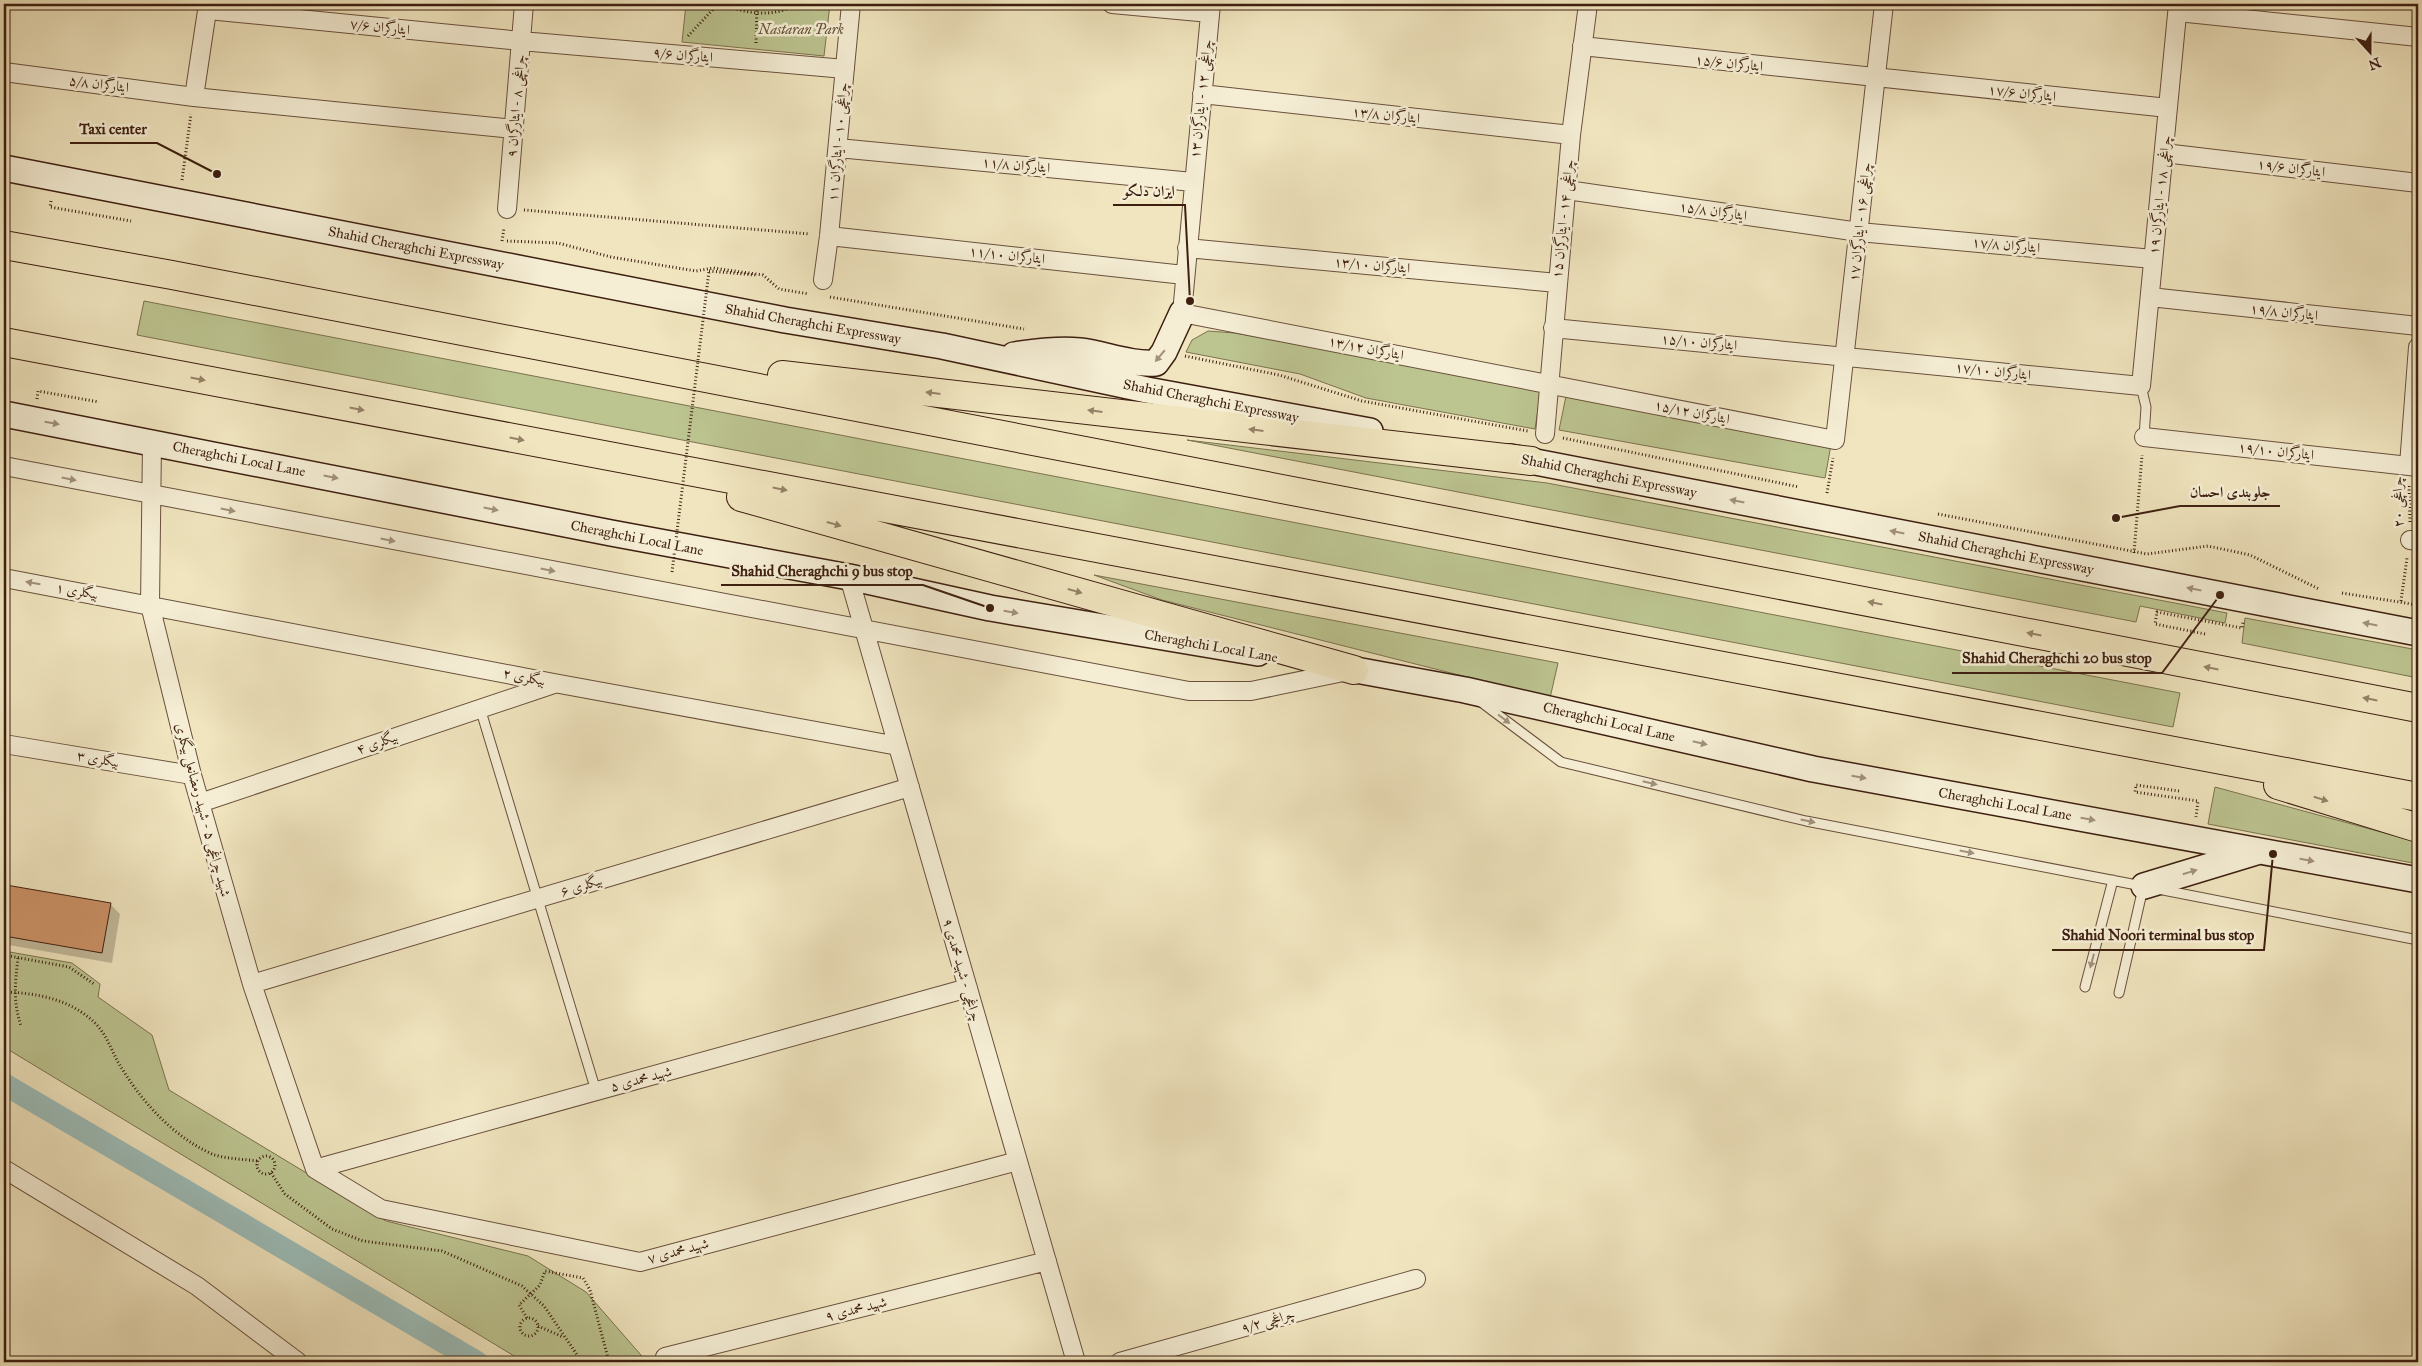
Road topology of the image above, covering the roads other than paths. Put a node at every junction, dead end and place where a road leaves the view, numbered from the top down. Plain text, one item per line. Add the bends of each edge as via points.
1 (524, 4) edge
2 (851, 4) edge
3 (1112, 4) edge
4 (1588, 4) edge
5 (1884, 4) edge
6 (208, 7) edge
7 (1210, 8) edge
8 (2178, 8) edge
9 (2418, 37) edge
10 (522, 41) junction
11 (1582, 46) junction
12 (845, 69) junction
13 (4, 72) edge
14 (1876, 79) junction
15 (1202, 94) junction
16 (194, 96) junction
17 (2168, 108) junction
18 (514, 129) junction
19 (1572, 135) junction
20 (838, 148) junction
21 (2164, 153) junction
22 (4, 168) edge
23 (1193, 182) junction
24 (2418, 183) edge
25 (1567, 190) junction
26 (507, 209) road end
27 (4, 228) edge
28 (1858, 232) junction
29 (830, 236) junction
30 (4, 245) edge
31 (1187, 248) junction
32 (2153, 259) junction
33 (172, 275) junction
34 (1184, 275) junction
35 (1557, 283) junction
36 (823, 291) road end
37 (2150, 297) junction
38 (1182, 313) junction
39 (2418, 326) edge
40 (1553, 328) junction
41 (4, 342) edge
42 (2418, 347) edge
43 (564, 350) junction
44 (4, 353) edge
45 (1845, 356) junction
46 (998, 358) junction
47 (2418, 365) edge
48 (150, 370) junction
49 (1550, 383) junction
50 (2141, 386) junction
51 (4, 414) edge
52 (1545, 434) road end
53 (2144, 437) joint
54 (1836, 440) joint
55 (152, 442) junction
56 (568, 449) junction
57 (1531, 461) junction
58 (4, 466) edge
59 (2414, 466) edge
60 (152, 496) junction
61 (849, 577) junction
62 (4, 578) edge
63 (150, 605) junction
64 (864, 630) junction
65 (2407, 631) edge
66 (1354, 670) junction
67 (554, 684) junction
68 (1465, 690) junction
69 (480, 708) junction
70 (2418, 708) edge
71 (2140, 743) junction
72 (4, 744) edge
73 (898, 746) junction
74 (192, 775) junction
75 (910, 787) junction
76 (2418, 797) edge
77 (200, 803) junction
78 (2418, 828) edge
79 (2259, 851) junction
80 (2113, 880) junction
81 (2418, 880) edge
82 (2144, 886) junction
83 (537, 898) junction
84 (2418, 940) edge
85 (252, 984) junction
86 (2085, 987) dead end
87 (968, 988) junction
88 (2119, 993) dead end
89 (596, 1091) junction
90 (1018, 1160) junction
91 (4, 1169) edge
92 (315, 1169) junction
93 (1047, 1260) junction
94 (1416, 1279) dead end
95 (665, 1356) dead end
96 (298, 1362) edge
97 (1076, 1362) edge
98 (1120, 1362) edge

1 - 10 street, چراغچی ۸ - ایثارگران ۹
2 - 12 street, چراغچی ۱۰ - ایثارگران ۱۱
3 - 7 street
4 - 11 street, چراغچی ۱۴ - ایثارگران ۱۵
5 - 14 street, چراغچی ۱۶ - ایثارگران ۱۷
6 - 10 street, ایثارگران ۷/۶
6 - 16 street
7 - 15 street, چراغچی ۱۲ - ایثارگران ۱۳
8 - 9 street
8 - 17 street, چراغچی ۱۸ - ایثارگران ۱۹
10 - 12 street, ایثارگران ۹/۶
10 - 18 street, چراغچی ۸ - ایثارگران ۹
11 - 14 street, ایثارگران ۱۵/۶
11 - 19 street, چراغچی ۱۴ - ایثارگران ۱۵
12 - 20 street, چراغچی ۱۰ - ایثارگران ۱۱
13 - 16 street, ایثارگران ۵/۸
14 - 17 street, ایثارگران ۱۷/۶
14 - 28 street, چراغچی ۱۶ - ایثارگران ۱۷
15 - 19 street, ایثارگران ۱۳/۸
15 - 23 street, چراغچی ۱۲ - ایثارگران ۱۳
16 - 18 street, ایثارگران ۵/۸
17 - 21 street, چراغچی ۱۸ - ایثارگران ۱۹
18 - 26 street, چراغچی ۸ - ایثارگران ۹
19 - 25 street, چراغچی ۱۴ - ایثارگران ۱۵
20 - 23 street, ایثارگران ۱۱/۸
20 - 29 street, چراغچی ۱۰ - ایثارگران ۱۱
21 - 24 street, ایثارگران ۱۹/۶
21 - 32 street, چراغچی ۱۸ - ایثارگران ۱۹
22 - 46 main road, Shahid Cheraghchi Expressway via 180,190 500,252 786,320
23 - 31 street, چراغچی ۱۲ - ایثارگران ۱۳
25 - 28 street, ایثارگران ۱۵/۸
25 - 35 street, چراغچی ۱۴ - ایثارگران ۱۵
27 - 33 highway
28 - 32 street, ایثارگران ۱۷/۸
28 - 45 street, چراغچی ۱۶ - ایثارگران ۱۷
29 - 34 street, ایثارگران ۱۱/۱۰
29 - 36 street, چراغچی ۱۰ - ایثارگران ۱۱
30 - 33 highway
31 - 34 street, چراغچی ۱۲ - ایثارگران ۱۳
31 - 35 street, ایثارگران ۱۳/۱۰
32 - 37 street, چراغچی ۱۸ - ایثارگران ۱۹
33 - 43 highway
34 - 38 street, چراغچی ۱۲ - ایثارگران ۱۳
35 - 40 street, چراغچی ۱۴ - ایثارگران ۱۵
37 - 39 street, ایثارگران ۱۹/۸
37 - 50 street, چراغچی ۱۸ - ایثارگران ۱۹
38 -> 46 main road via 1156,362 1143,364 1080,351 1044,350
38 - 49 street, ایثارگران ۱۳/۱۲
40 - 45 street, ایثارگران ۱۵/۱۰
40 - 49 street, چراغچی ۱۴ - ایثارگران ۱۵
41 - 48 highway
42 - 47 street
57 -> 43 highway
70 -> 43 highway
44 - 48 highway
45 - 50 street, ایثارگران ۱۷/۱۰
45 - 54 street, چراغچی ۱۶ - ایثارگران ۱۷
46 - 57 main road, Shahid Cheraghchi Expressway via 1147,390
47 - 59 street
48 -> 56 highway
49 - 52 street, چراغچی ۱۴ - ایثارگران ۱۵
49 - 54 street, ایثارگران ۱۵/۱۲
50 - 53 lane via 2146,407
51 -> 55 main road, Cheraghchi Local Lane
53 - 59 street, ایثارگران ۱۹/۱۰
55 - 60 street, شهید چراغچی ۵ - شهید رمضانعلی بیگلری
55 -> 61 main road, Cheraghchi Local Lane via 602,532
56 -> 66 highway
56 -> 71 highway
65 -> 57 main road, Shahid Cheraghchi Expressway
58 -> 60 street
60 - 63 street, شهید چراغچی ۵ - شهید رمضانعلی بیگلری
60 -> 64 street
61 - 64 street, ۹ چراغچی - شهید محمدی
61 -> 66 main road, Cheraghchi Local Lane via 990,608
63 -> 62 street, بیگلری ۱
63 - 67 street, بیگلری ۲
63 - 74 street, شهید چراغچی ۵ - شهید رمضانعلی بیگلری
64 - 66 street via 1189,691 1251,691
64 - 73 street, ۹ چراغچی - شهید محمدی
66 - 68 main road, Cheraghchi Local Lane
67 - 69 street, بیگلری ۴
67 - 73 street, بیگلری ۲
68 -> 79 main road, Cheraghchi Local Lane via 1813,769
68 -> 80 lane via 1561,762 1806,820
69 - 77 street, بیگلری ۴
69 - 83 lane
71 - 76 highway
71 -> 78 highway
72 - 74 street, بیگلری ۳
73 - 75 street, ۹ چراغچی - شهید محمدی
74 - 77 street, شهید چراغچی ۵ - شهید رمضانعلی بیگلری
75 - 83 street, بیگلری ۶
75 - 87 street, ۹ چراغچی - شهید محمدی
77 - 85 street, شهید چراغچی ۵ - شهید رمضانعلی بیگلری
79 -> 81 main road, Cheraghchi Local Lane
82 -> 79 main road
80 - 82 lane
80 -> 86 lane
82 - 84 lane
82 - 88 lane
83 - 85 street, بیگلری ۶
83 - 89 lane
85 - 92 street, شهید چراغچی ۵ - شهید رمضانعلی بیگلری
87 - 89 street, شهید محمدی ۵
87 - 90 street, ۹ چراغچی - شهید محمدی
89 - 92 street, شهید محمدی ۵
90 - 92 street, شهید محمدی ۷ via 640,1262 381,1209
90 - 93 street, ۹ چراغچی - شهید محمدی
91 - 96 street via 197,1286
93 - 95 street, شهید محمدی ۹
93 - 97 street, ۹ چراغچی - شهید محمدی
94 - 98 street, ۹/۲ چراغچی

